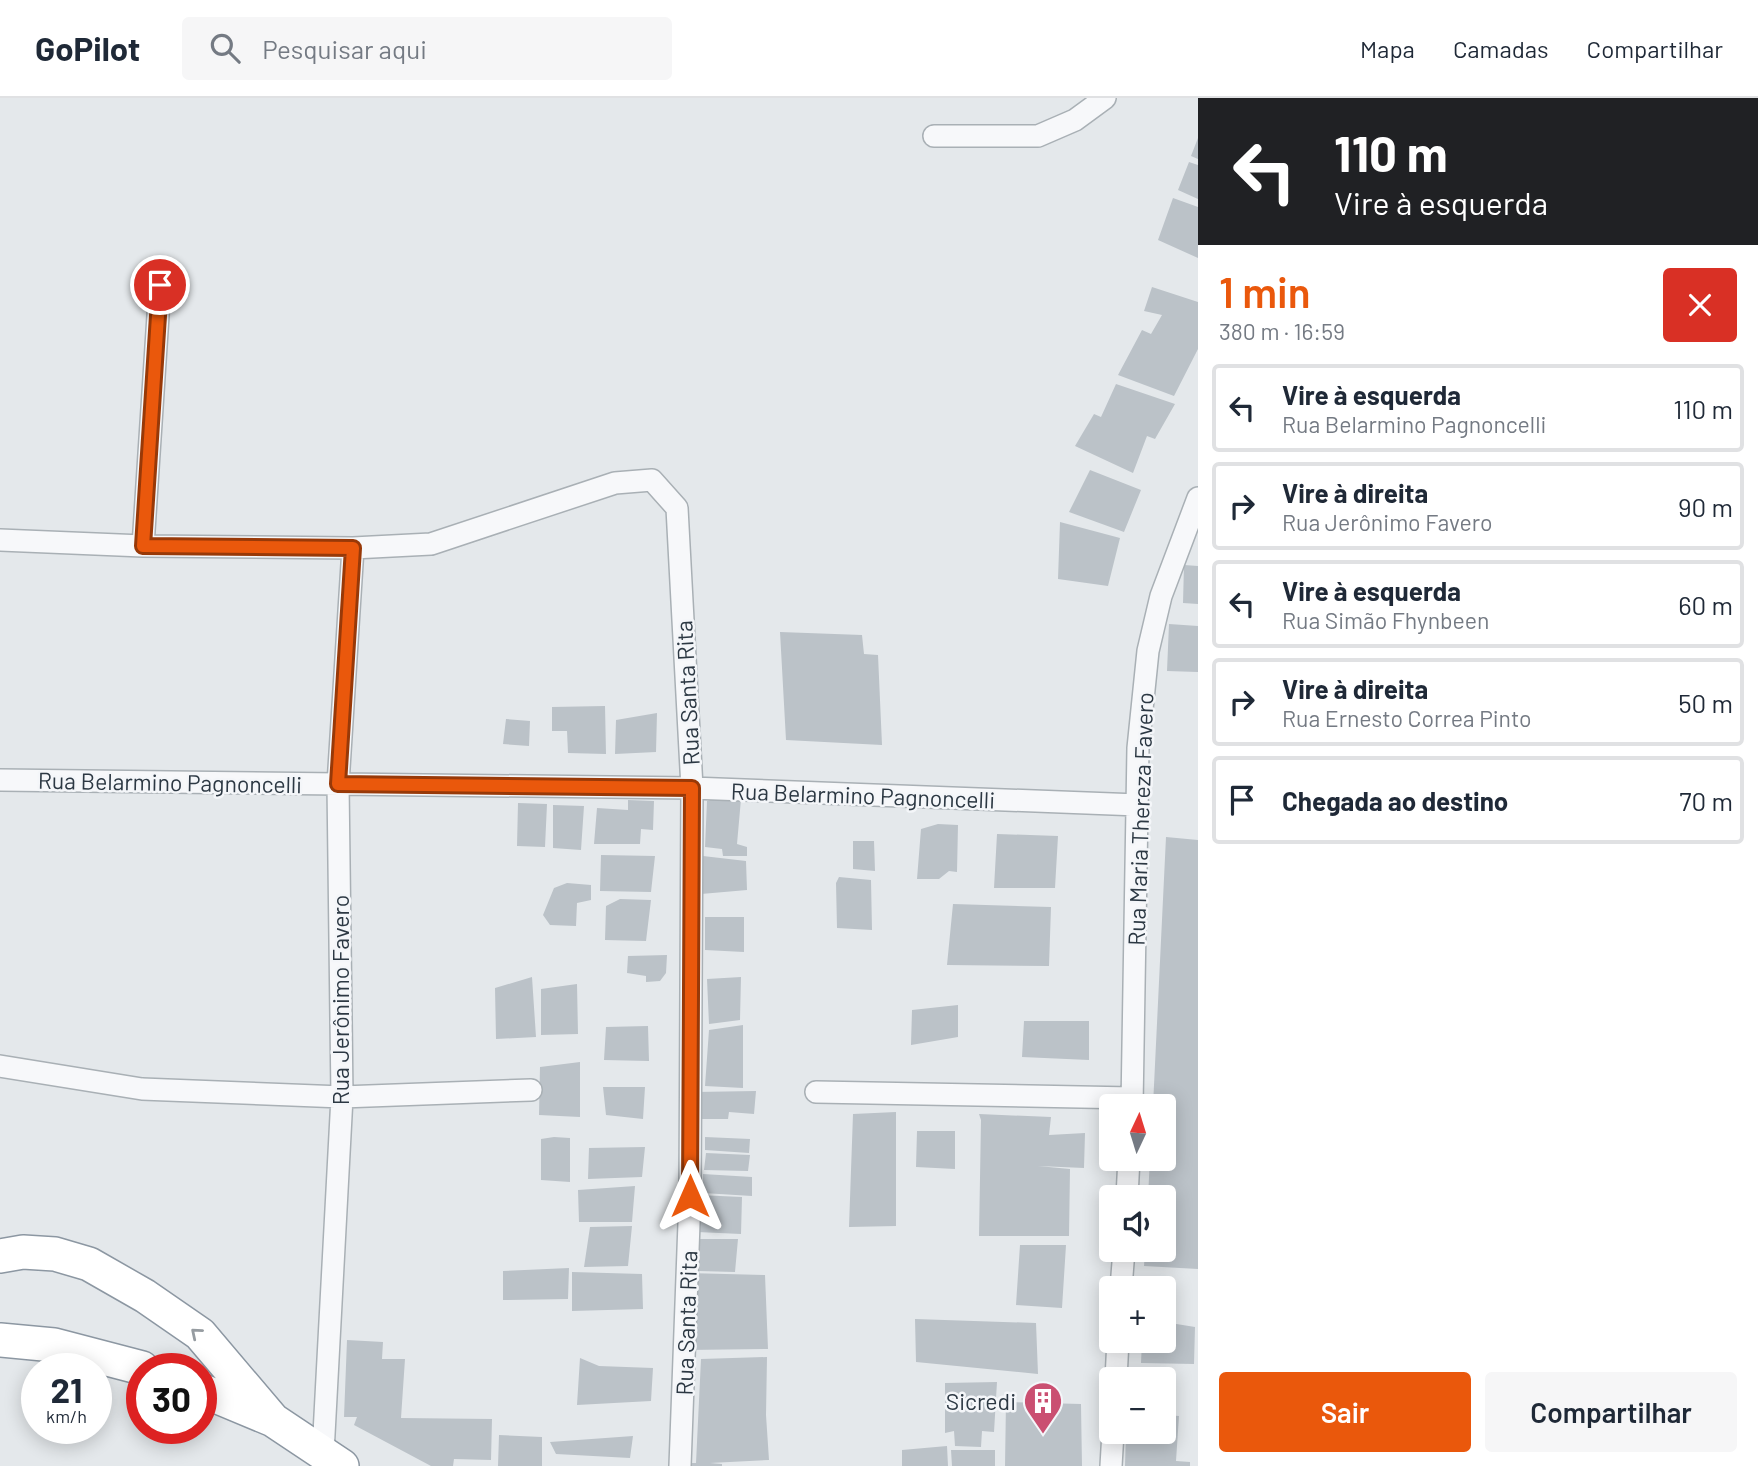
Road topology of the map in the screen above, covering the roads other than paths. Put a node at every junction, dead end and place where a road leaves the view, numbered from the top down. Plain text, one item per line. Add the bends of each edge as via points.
1 (1105, 98) edge
2 (934, 136) dead end
3 (160, 285) dead end
4 (1198, 498) edge
5 (0, 540) edge
6 (143, 546) junction
7 (353, 548) junction
8 (0, 780) edge
9 (338, 784) junction
10 (692, 788) junction
11 (1138, 805) junction
12 (0, 1066) edge
13 (531, 1090) dead end
14 (816, 1093) dead end
15 (1132, 1094) edge
16 (342, 1097) junction
17 (1099, 1101) edge
18 (0, 1256) edge
19 (0, 1340) edge
20 (126, 1364) edge
21 (217, 1397) edge
22 (273, 1420) junction
23 (1112, 1444) edge
24 (333, 1460) edge
25 (680, 1466) edge
26 (1111, 1466) edge

1 - 2 street via 1075,120 1038,136
3 - 6 street
4 - 11 street, Rua Maria Thereza Favero via 1161,596 1149,651 1138,748
5 - 6 street
6 - 7 street
7 - 9 street, Rua Jerônimo Favero
7 - 10 street, Rua Santa Rita via 431,544 615,483 652,480 677,508
8 - 9 street, Rua Belarmino Pagnoncelli
9 - 10 street, Rua Belarmino Pagnoncelli
9 - 16 street, Rua Jerônimo Favero
10 - 11 street, Rua Belarmino Pagnoncelli
10 - 25 street, Rua Santa Rita via 690,1196
11 - 15 street, Rua Maria Thereza Favero
12 - 16 street via 142,1088
13 - 16 street
14 - 17 street
16 - 24 street, Rua Jerônimo Favero
22 -> 18 highway via 200,1334 145,1296 89,1264 55,1254
19 - 20 highway via 54,1345
21 - 22 highway
22 - 24 highway
23 - 26 street

